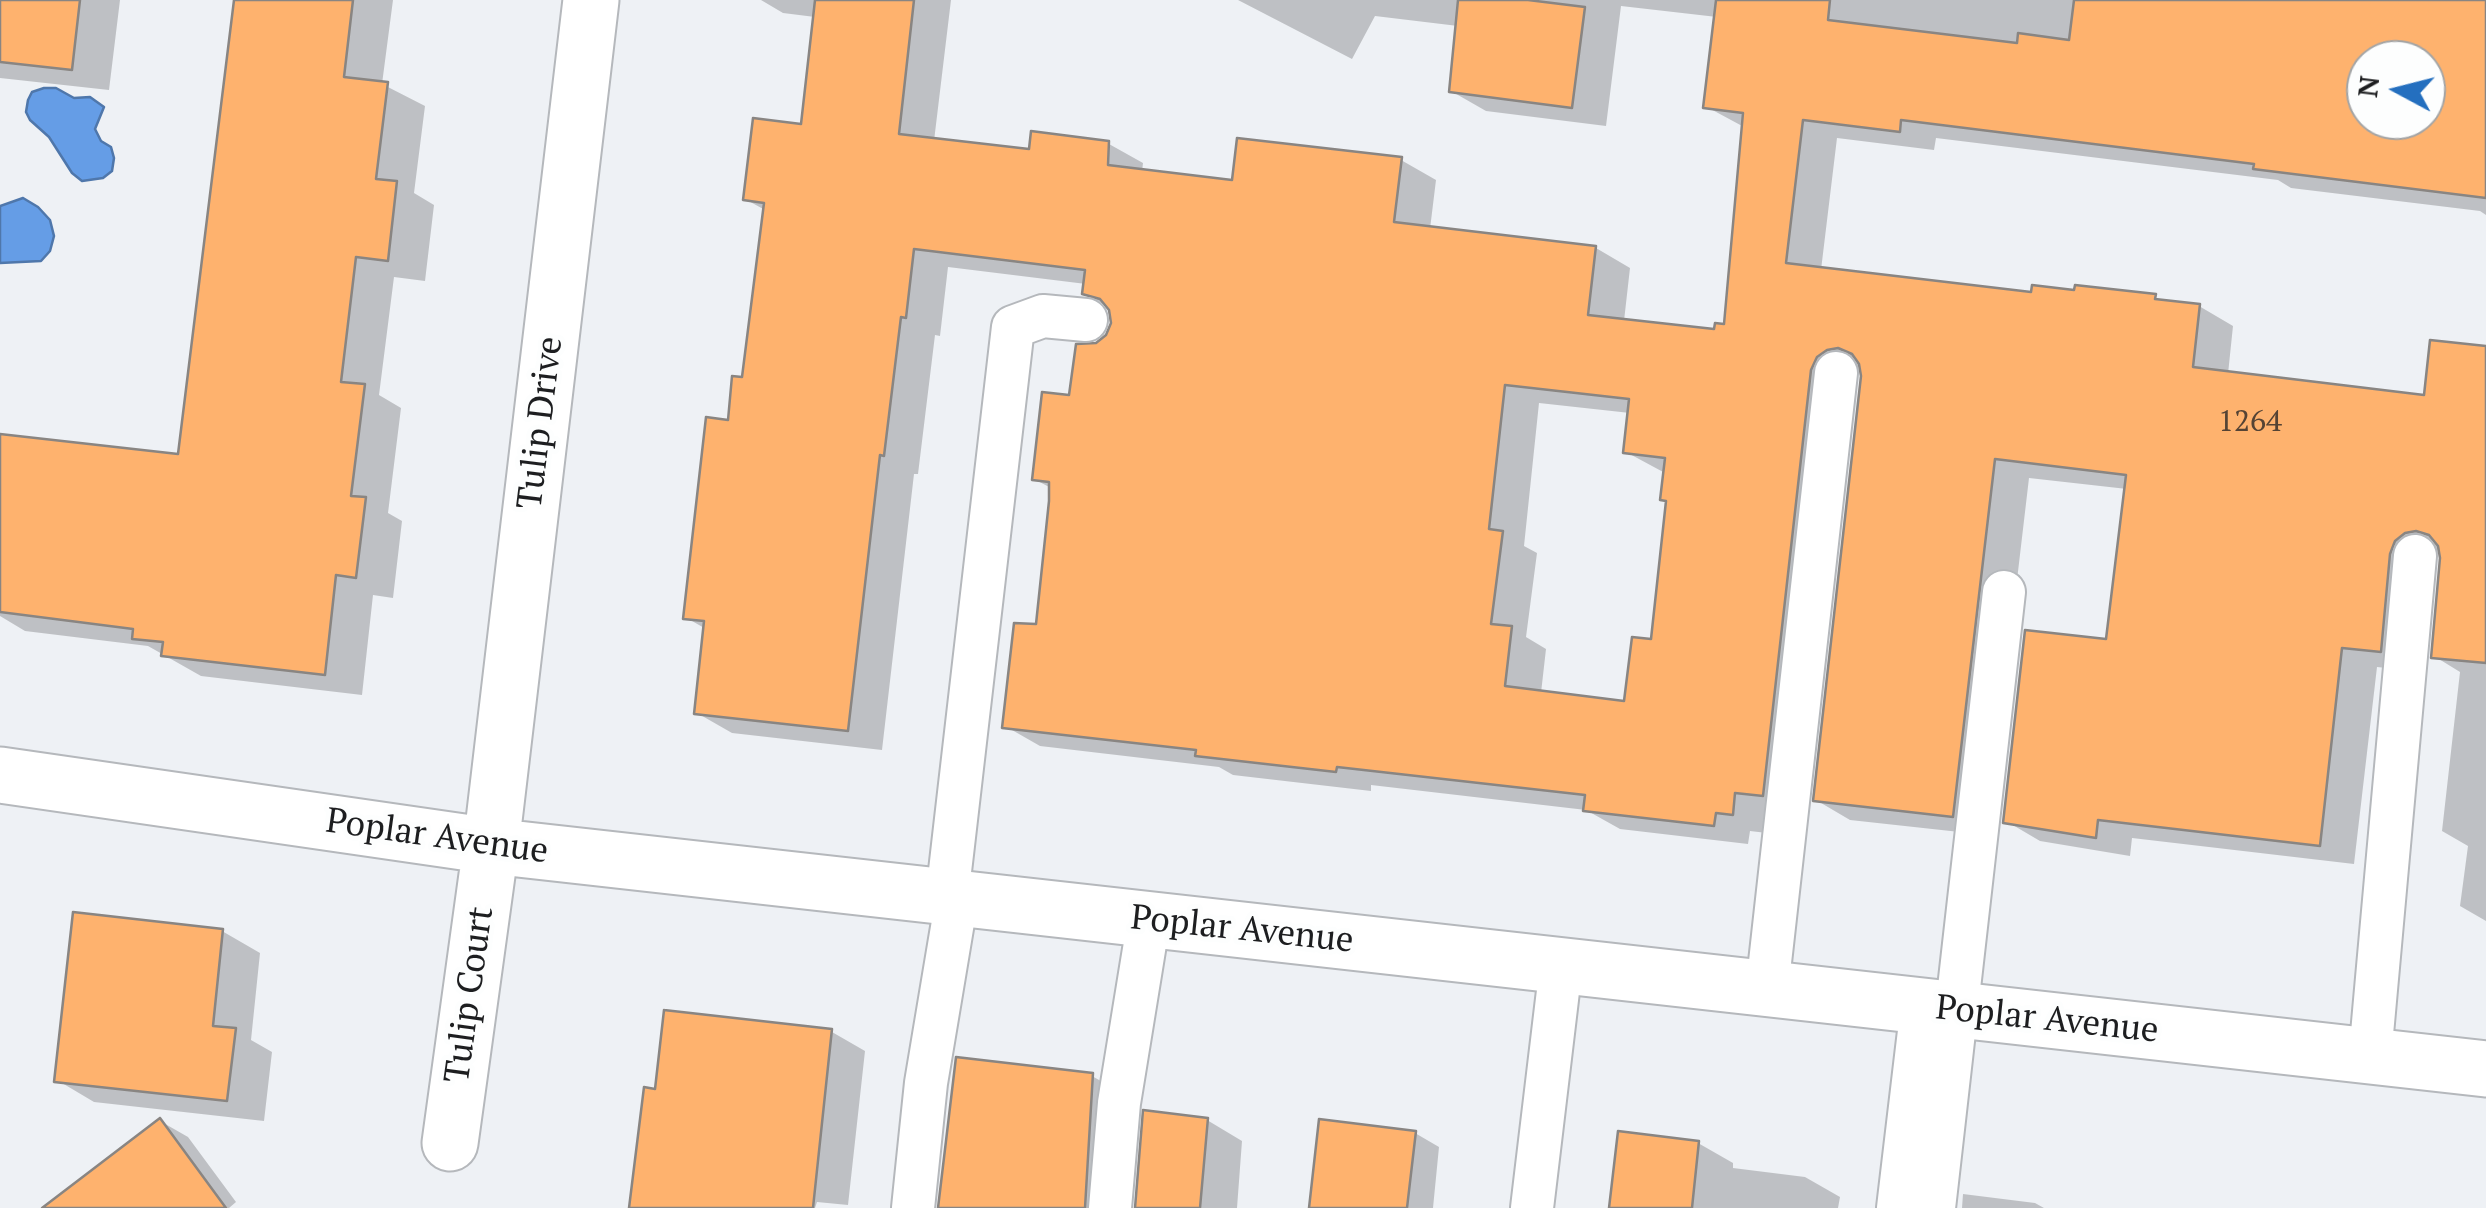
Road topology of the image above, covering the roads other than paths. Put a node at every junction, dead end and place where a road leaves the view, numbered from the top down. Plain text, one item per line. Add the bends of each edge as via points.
1 (592, 0) edge
2 (1086, 320) dead end
3 (1836, 373) dead end
4 (2415, 556) dead end
5 (2004, 592) dead end
6 (0, 775) edge
7 (490, 846) junction
8 (952, 897) junction
9 (1149, 919) junction
10 (1561, 966) junction
11 (1768, 989) junction
12 (1940, 1008) junction
13 (2370, 1056) junction
14 (2486, 1069) edge
15 (450, 1143) dead end
16 (912, 1208) edge
17 (1110, 1208) edge
18 (1532, 1208) edge
19 (1898, 1208) edge
20 (1934, 1208) edge

1 - 7 street, Tulip Drive
2 - 8 lane via 1043,316 1013,327
3 - 11 lane
4 - 13 lane
5 - 12 lane
6 - 7 street, Poplar Avenue
7 - 8 street, Poplar Avenue
7 - 15 street, Tulip Court
8 - 9 street, Poplar Avenue
8 - 16 lane
9 - 10 street, Poplar Avenue
9 - 17 lane via 1119,1103
10 - 11 street, Poplar Avenue
10 - 18 lane
11 - 12 street, Poplar Avenue
12 - 13 street, Poplar Avenue
12 - 19 lane
12 - 20 lane
13 - 14 street, Poplar Avenue

